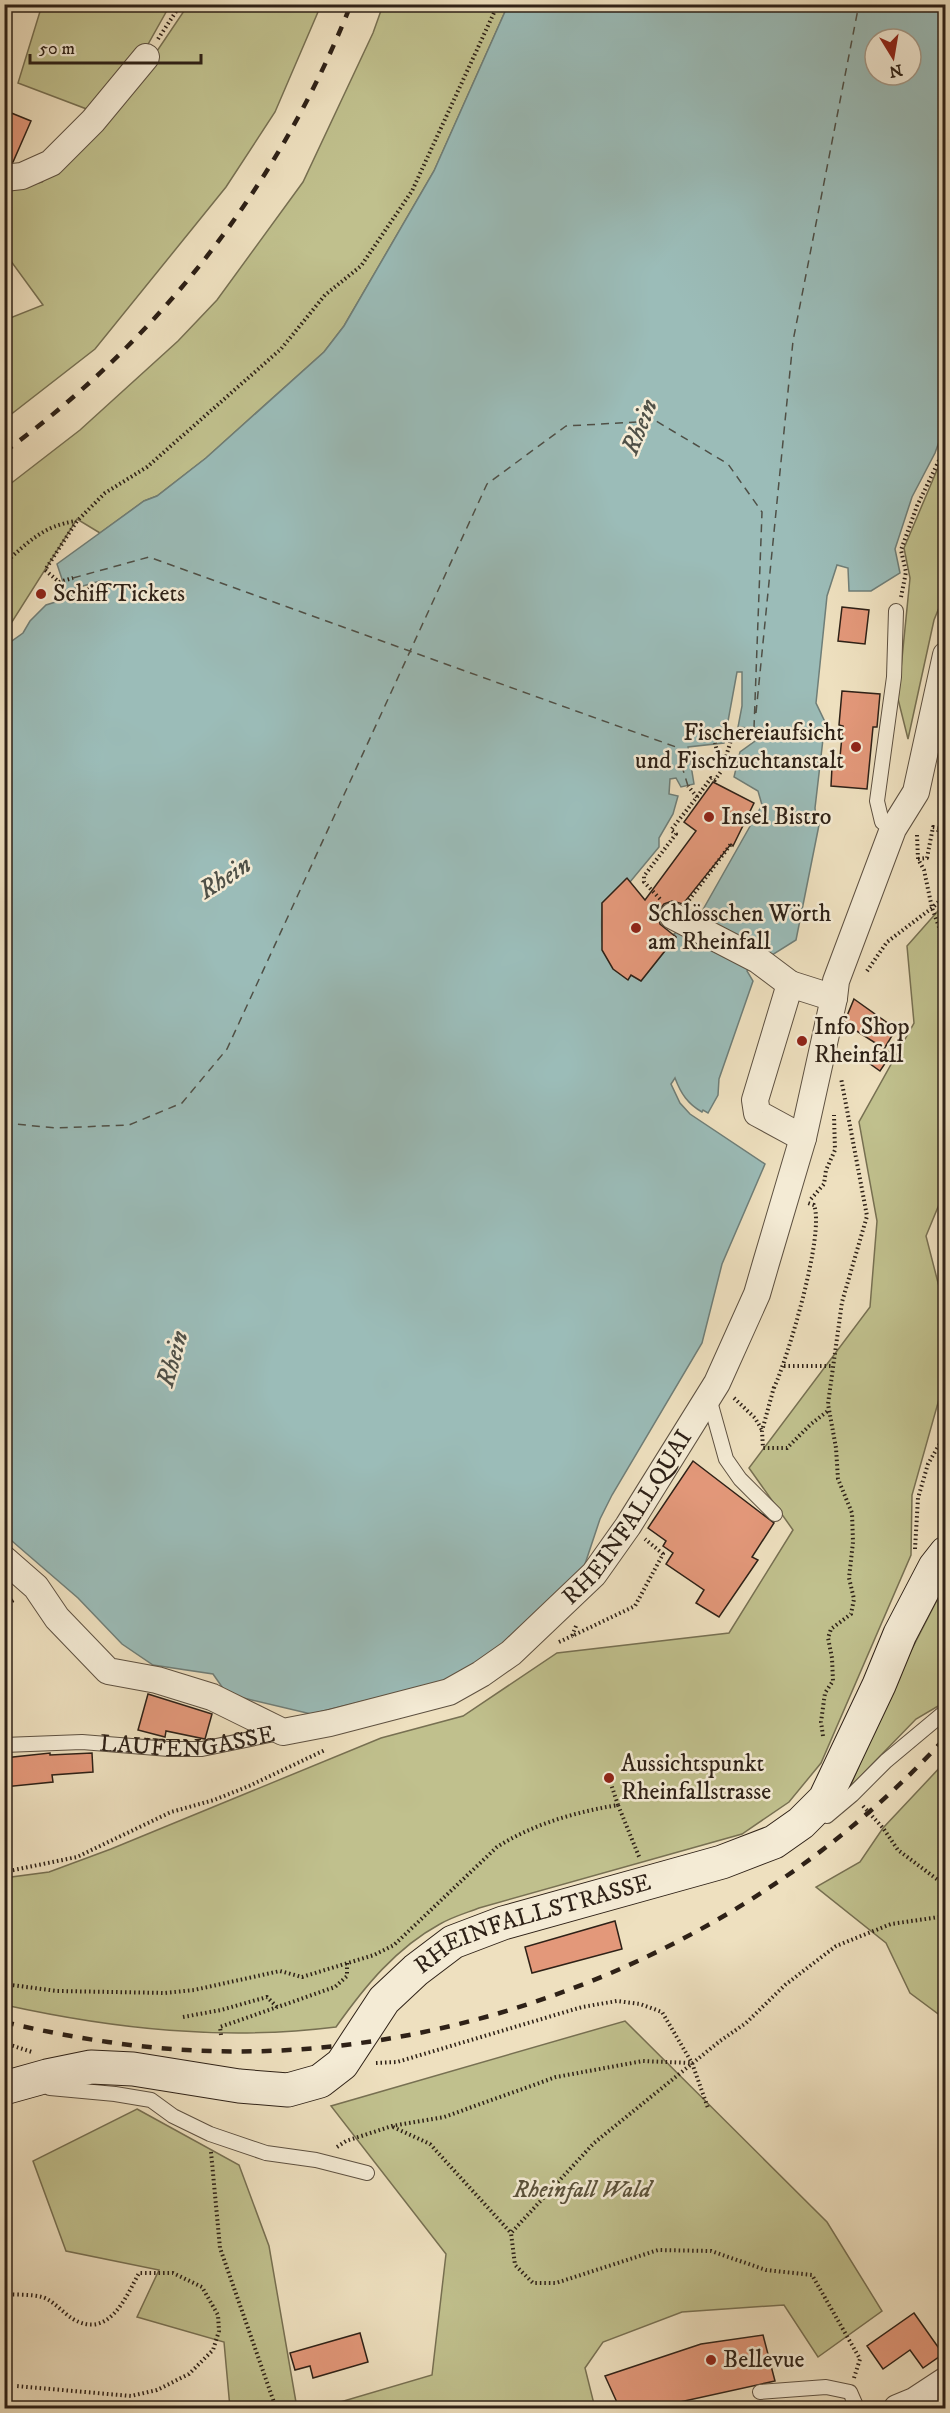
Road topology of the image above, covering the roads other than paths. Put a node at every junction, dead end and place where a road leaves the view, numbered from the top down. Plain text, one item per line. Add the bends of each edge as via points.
1 (146, 57) road end
2 (4, 178) edge
3 (896, 611) road end
4 (945, 655) edge
5 (893, 829) junction
6 (678, 912) road end
7 (790, 984) junction
8 (835, 989) junction
9 (803, 1138) junction
10 (719, 1395) junction
11 (775, 1514) dead end
12 (945, 1553) edge
13 (4, 1559) edge
14 (945, 1712) edge
15 (282, 1732) junction
16 (4, 1745) edge
17 (801, 1823) junction
18 (40, 2064) junction
19 (4, 2088) edge
20 (367, 2173) dead end
21 (945, 2380) edge
22 (760, 2392) dead end
23 (857, 2409) edge
24 (897, 2409) edge

1 - 2 street via 93,121 51,163 22,176
3 - 5 lane via 894,677 877,801 882,822
4 - 5 street via 916,792
5 - 8 street, RHEINFALLQUAI
6 - 7 street
7 - 8 street
7 - 9 street via 755,1107 757,1113
8 - 9 street, RHEINFALLQUAI
9 - 10 street, RHEINFALLQUAI via 757,1294 717,1383
10 - 11 lane via 717,1434 726,1459
10 - 15 street, RHEINFALLQUAI via 594,1574 511,1653 449,1692
12 - 17 street, RHEINFALLSTRASSE via 900,1634 825,1799
13 - 15 street, LAUFENGASSE via 36,1587 57,1618 108,1671 157,1680 212,1697
14 - 17 lane via 828,1816
15 - 16 lane, LAUFENGASSE via 202,1749 82,1742
17 - 18 street, RHEINFALLSTRASSE via 774,1842 722,1862 503,1923 453,1942 384,2000 342,2064 320,2081 288,2090 133,2069
18 - 19 street, RHEINFALLSTRASSE
18 - 20 lane via 50,2088 151,2100 210,2134 266,2152
21 - 24 street
22 - 23 lane via 826,2387 850,2392

